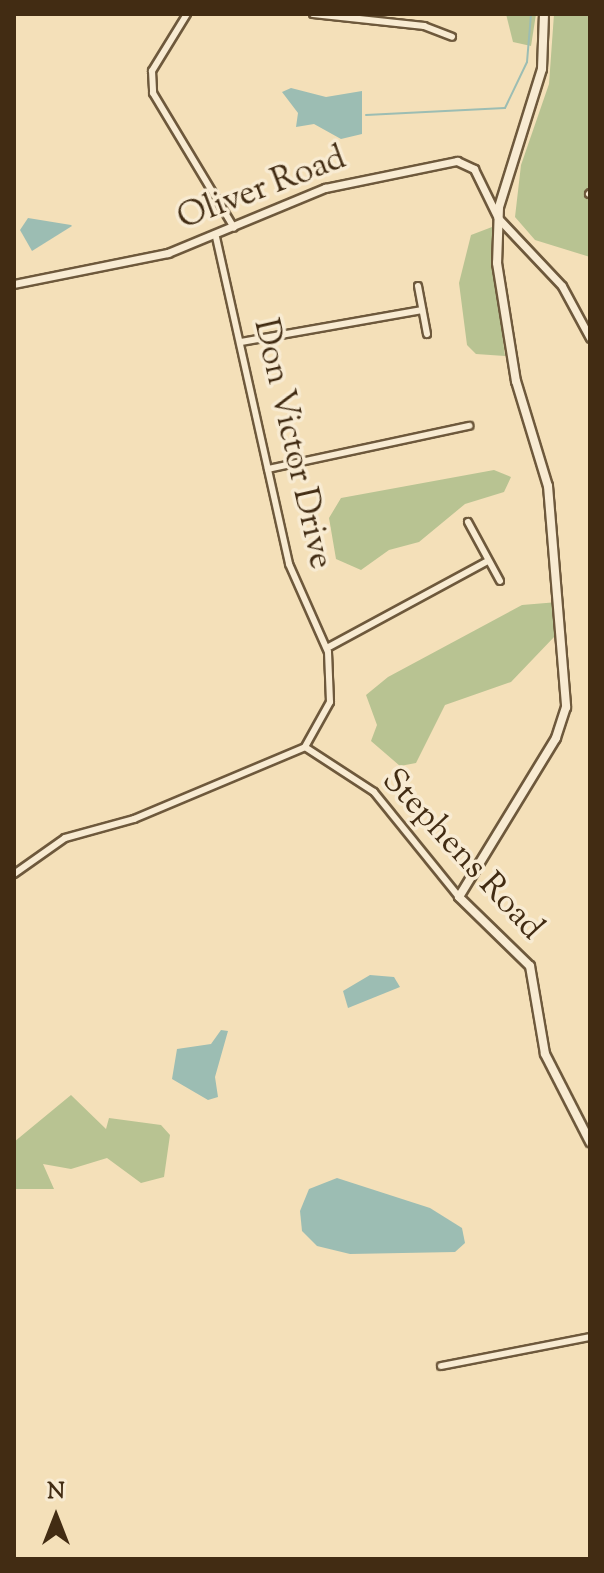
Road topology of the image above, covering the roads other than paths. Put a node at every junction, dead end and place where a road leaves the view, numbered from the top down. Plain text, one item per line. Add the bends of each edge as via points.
1 (187, 14) edge
2 (313, 14) edge
3 (544, 14) edge
4 (452, 37) dead end
5 (498, 218) junction
6 (234, 228) junction
7 (216, 237) junction
8 (14, 284) edge
9 (418, 286) dead end
10 (422, 310) junction
11 (427, 334) dead end
12 (590, 338) edge
13 (241, 342) junction
14 (469, 426) dead end
15 (268, 469) junction
16 (468, 522) dead end
17 (488, 561) junction
18 (500, 581) dead end
19 (327, 648) junction
20 (305, 747) junction
21 (14, 874) edge
22 (459, 897) junction
23 (590, 1142) edge
24 (590, 1337) edge
25 (441, 1366) dead end

1 - 6 street via 152,71 153,93
2 - 4 street via 424,26
3 - 5 main road via 542,69
5 - 6 street, Oliver Road via 474,169 447,161 325,188
5 - 12 street, Oliver Road via 562,286
5 - 22 main road via 511,356 548,486 566,707 556,738
6 - 7 street, Oliver Road
7 - 8 street, Oliver Road
7 - 13 street, Don Victor Drive
9 - 10 street
10 - 11 street
10 - 13 street
13 - 15 street, Don Victor Drive
14 - 15 street
15 - 19 street, Don Victor Drive via 293,578
16 - 17 street
17 - 18 street
17 - 19 street
19 - 20 street, Don Victor Drive via 330,702
20 - 21 street via 134,819 65,838
20 - 22 street, Stephens Road via 374,792
22 - 23 main road, Stephens Road via 530,966 545,1054
24 - 25 street

